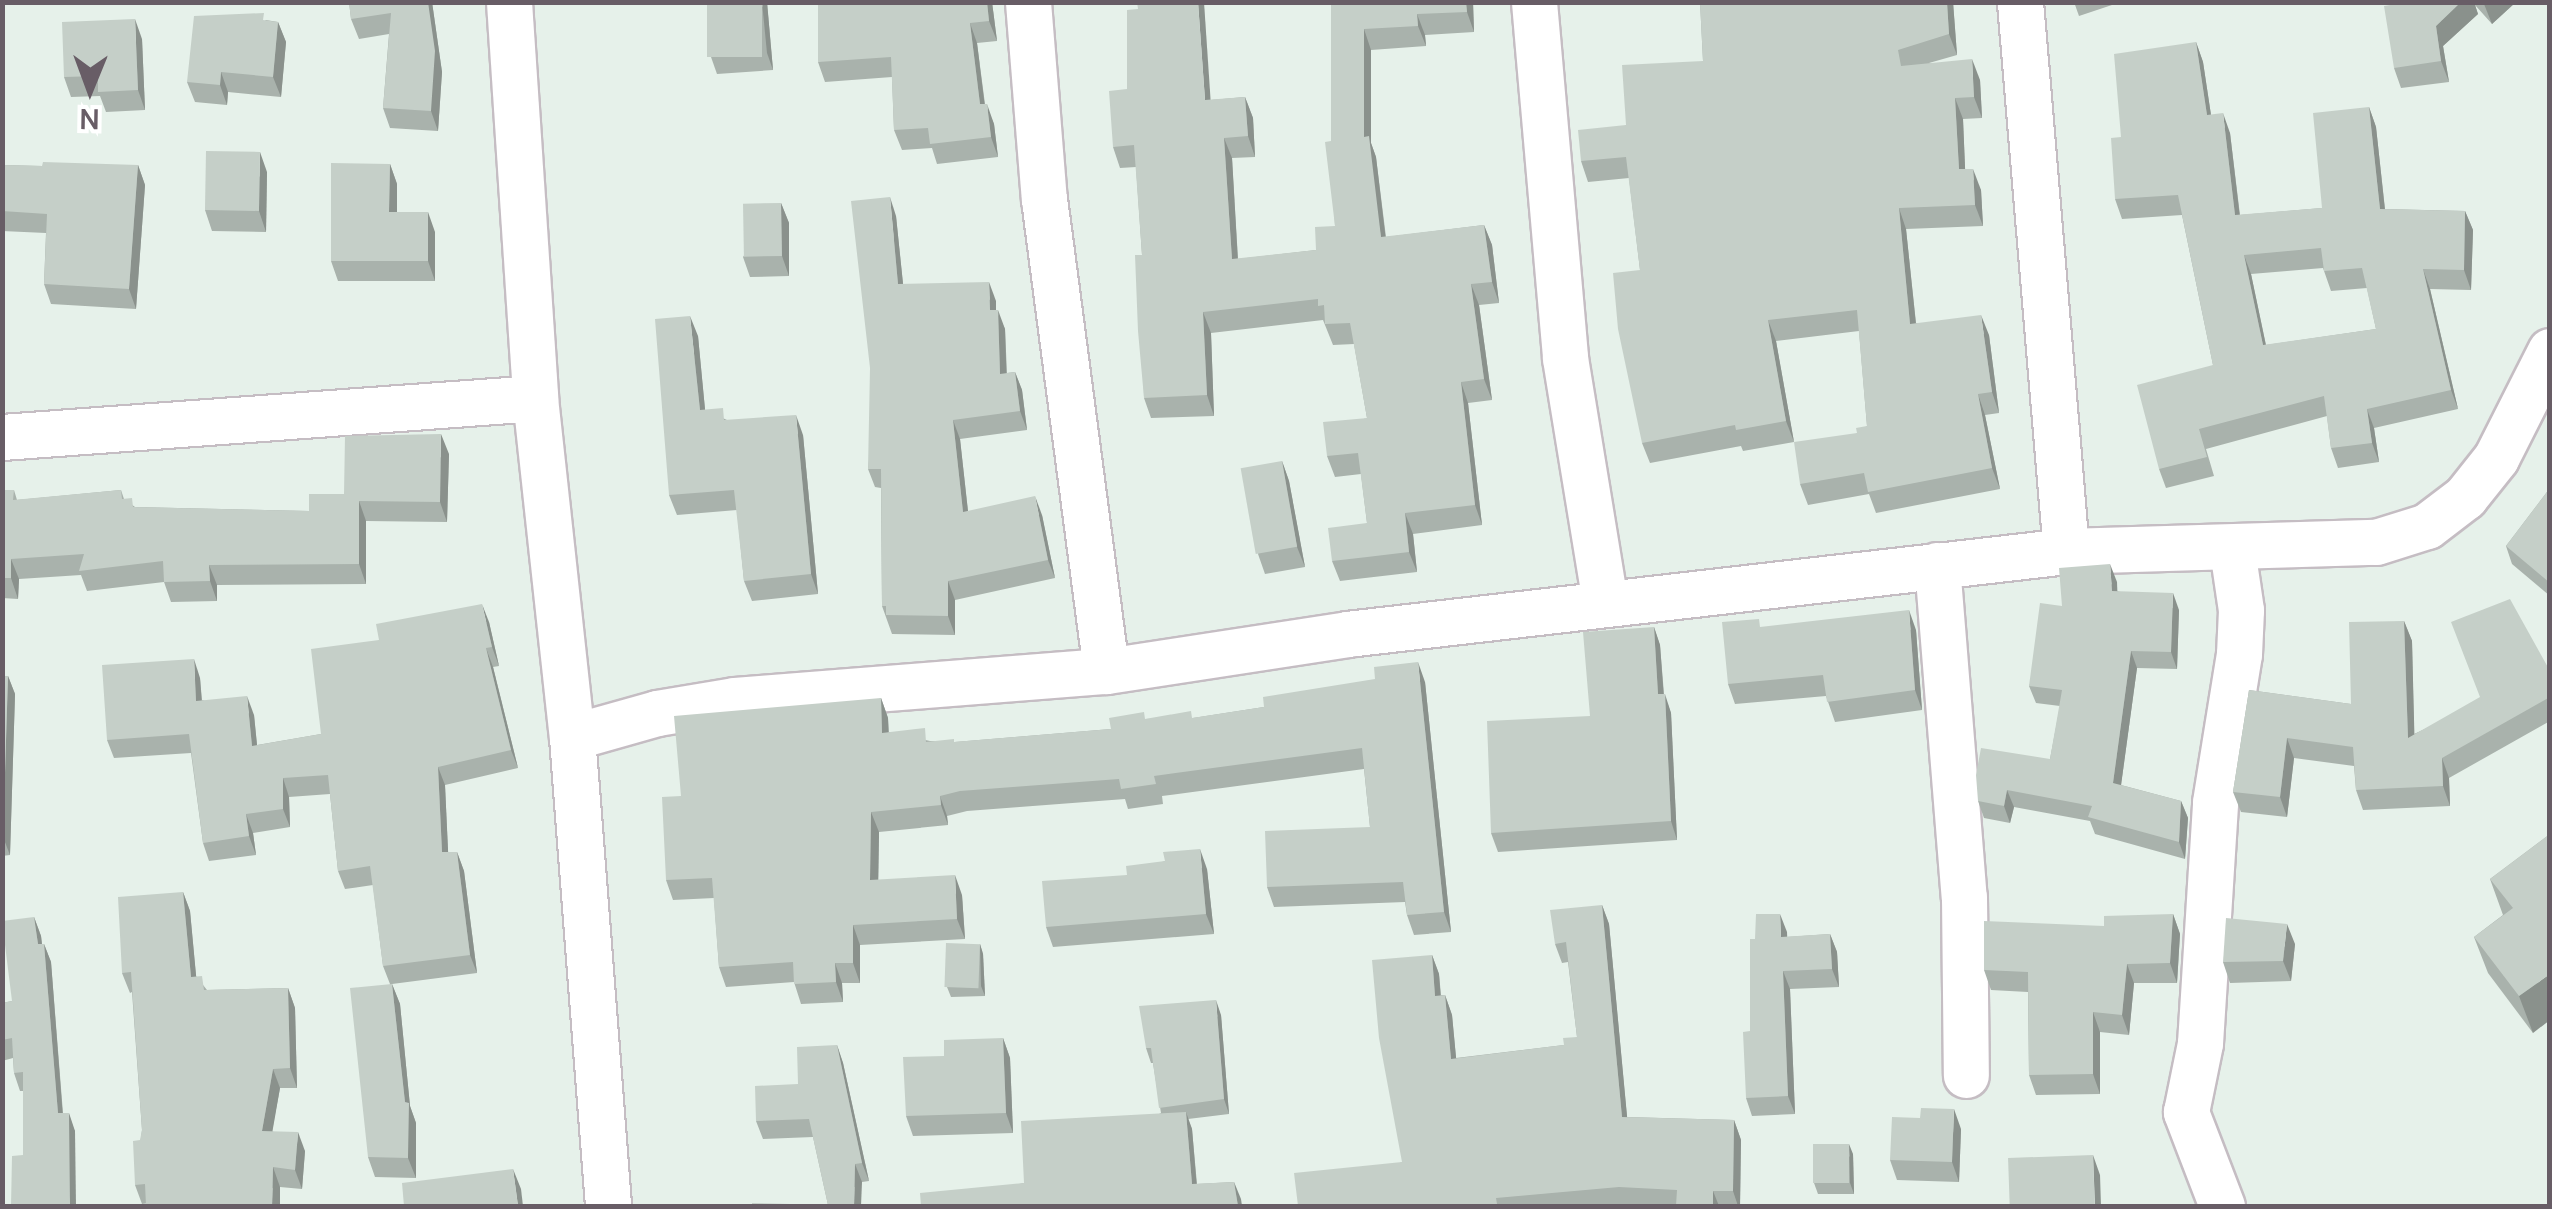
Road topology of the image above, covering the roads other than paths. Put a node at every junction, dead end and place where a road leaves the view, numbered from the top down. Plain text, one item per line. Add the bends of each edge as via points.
1 (509, 2) edge
2 (1028, 2) edge
3 (1534, 2) edge
4 (2020, 2) edge
5 (2550, 351) edge
6 (534, 398) junction
7 (2, 438) edge
8 (2232, 549) junction
9 (2066, 551) junction
10 (1937, 565) junction
11 (1605, 603) junction
12 (1106, 671) junction
13 (572, 736) junction
14 (1966, 1075) dead end
15 (608, 1206) edge
16 (2222, 1206) edge

1 - 6 street
2 - 12 street via 1044,199
3 - 11 street via 1565,358
4 - 9 street
5 - 8 street via 2496,458 2464,497 2426,526 2376,542
6 - 7 street
6 - 13 street
8 - 9 street
8 - 16 street via 2242,610 2239,654 2215,802 2200,1043 2186,1112
9 - 10 street
10 - 11 street
10 - 14 street via 1964,898
11 - 12 street
12 - 13 street via 735,700
13 - 15 street

